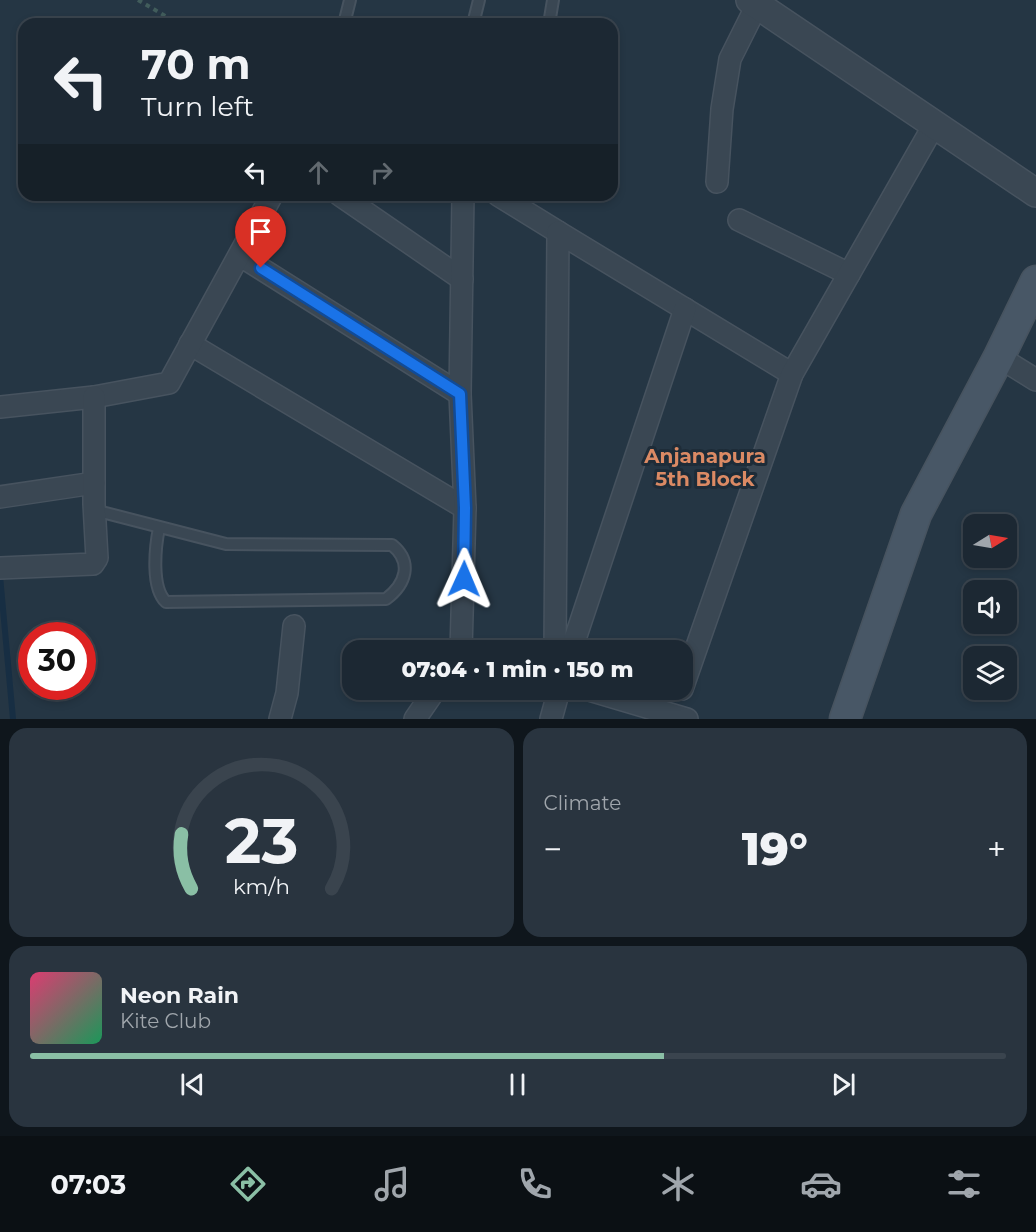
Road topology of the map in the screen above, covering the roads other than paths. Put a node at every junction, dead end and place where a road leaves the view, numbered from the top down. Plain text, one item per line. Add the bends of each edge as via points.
1 (350, 0) edge
2 (479, 0) edge
3 (553, 0) edge
4 (753, 2) edge
5 (346, 18) edge
6 (474, 18) edge
7 (550, 18) edge
8 (934, 125) junction
9 (717, 182) dead end
10 (1036, 193) edge
11 (269, 201) edge
12 (349, 201) edge
13 (463, 201) edge
14 (508, 201) edge
15 (739, 220) dead end
16 (558, 232) junction
17 (241, 256) junction
18 (849, 274) junction
19 (462, 279) junction
20 (1036, 282) edge
21 (685, 309) junction
22 (190, 344) junction
23 (999, 357) junction
24 (792, 374) junction
25 (1036, 380) edge
26 (460, 394) junction
27 (94, 397) junction
28 (0, 407) edge
29 (94, 483) junction
30 (0, 498) edge
31 (465, 508) junction
32 (94, 510) junction
33 (159, 528) junction
34 (0, 568) edge
35 (294, 626) dead end
36 (462, 640) edge
37 (555, 640) edge
38 (575, 640) edge
39 (693, 658) edge
40 (428, 700) edge
41 (556, 700) edge
42 (621, 700) edge
43 (681, 700) edge
44 (678, 718) edge
45 (280, 719) edge
46 (415, 719) edge
47 (551, 719) edge
48 (845, 719) edge

1 - 5 lane
2 - 6 lane
3 - 7 lane
4 - 8 street
4 - 9 street via 730,59
8 - 10 street
8 - 18 street
11 - 17 street
12 - 19 street
13 - 19 street
14 - 16 street
15 - 18 street
16 - 21 street
16 - 37 street
17 - 22 street
17 - 26 street
18 - 24 street
19 - 26 street
20 - 23 main road
21 - 24 street
21 - 38 street
22 - 27 street via 170,383
22 - 31 street
23 - 25 street
23 - 48 main road via 916,514
24 - 39 street
26 - 31 street
27 - 28 street
27 - 29 street
29 - 30 street
29 - 32 street
31 - 36 street
32 - 33 lane
32 - 34 street via 97,558 93,564
33 - 33 lane via 226,544 392,545 400,552 406,569 402,584 387,599 166,602 160,596 158,581
35 - 45 street
40 - 46 street
41 - 47 street
42 - 44 street
43 - 44 street

